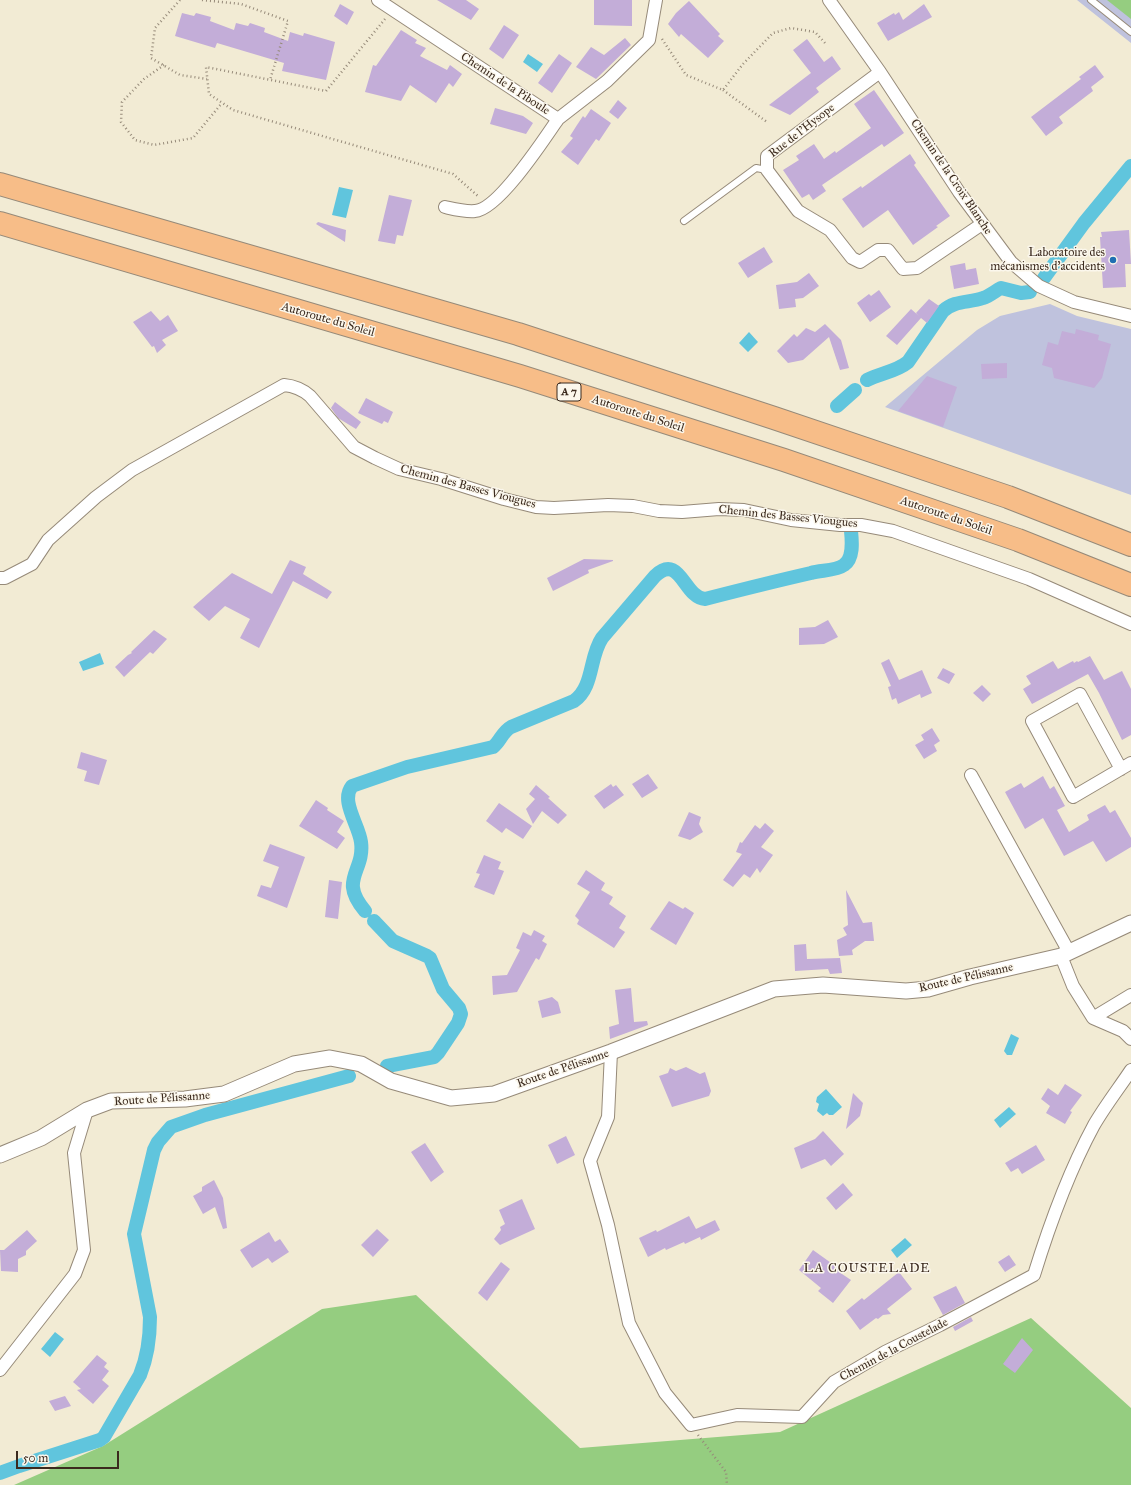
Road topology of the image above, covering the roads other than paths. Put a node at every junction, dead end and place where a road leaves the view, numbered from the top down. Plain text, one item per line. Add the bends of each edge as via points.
1 (378, 0) edge
2 (656, 0) edge
3 (829, 0) edge
4 (1092, 0) edge
5 (1131, 32) edge
6 (880, 72) junction
7 (558, 118) junction
8 (767, 170) junction
9 (0, 184) edge
10 (445, 207) dead end
11 (684, 222) dead end
12 (0, 223) edge
13 (982, 224) junction
14 (1131, 316) edge
15 (1131, 545) edge
16 (0, 578) edge
17 (1131, 585) edge
18 (1131, 624) edge
19 (1126, 766) edge
20 (971, 775) dead end
21 (1131, 923) edge
22 (1065, 954) junction
23 (1131, 995) edge
24 (1093, 1018) junction
25 (1131, 1039) edge
26 (612, 1052) junction
27 (1131, 1070) edge
28 (87, 1110) junction
29 (0, 1155) edge
30 (0, 1370) edge

1 - 7 street, Chemin de la Piboule
2 - 7 street, Chemin de la Piboule via 649,40 607,81
3 - 6 street, Chemin de la Croix Blanche
4 - 5 lane
6 - 8 street, Rue de l'Hysope via 767,156
6 - 13 street, Chemin de la Croix Blanche
7 - 10 street via 525,166 494,202 477,211
8 - 11 lane via 756,168
8 - 13 street, Rue de l'Hysope via 798,211 830,230 852,258 860,262 878,250 888,250 903,269 917,268
9 - 15 highway via 518,334 1008,497
12 - 17 highway, Autoroute du Soleil / A 7 via 520,376 784,460 1018,540
13 - 14 street, Chemin de la Croix Blanche via 1011,262 1039,286 1074,302
16 - 18 street, Chemin des Basses Viougues via 5,578 32,564 48,540 96,497 132,470 284,385 303,390 354,446 374,458 399,469 504,499 536,507 554,508 608,505 682,512 744,510 791,520 861,525 894,531 1029,579
19 - 19 street via 1080,694 1032,721 1073,797
20 - 22 street
21 - 22 street, Route de Pélissanne
22 - 24 street via 1073,986
22 - 26 street, Route de Pélissanne via 928,989 906,991 823,985 774,989
23 - 24 street
24 - 25 street via 1123,1031
26 - 27 street, Chemin de la Coustelade via 608,1117 590,1161 608,1225 629,1323 666,1393 691,1425 737,1415 802,1417 834,1382 884,1352 1034,1275 1069,1176 1094,1125
26 - 28 street, Route de Pélissanne via 494,1094 451,1098 391,1081 361,1064 330,1058 294,1064 224,1094 185,1099 111,1101
28 - 29 street, Route de Pélissanne via 40,1138
28 - 30 street via 74,1154 84,1250 75,1274

